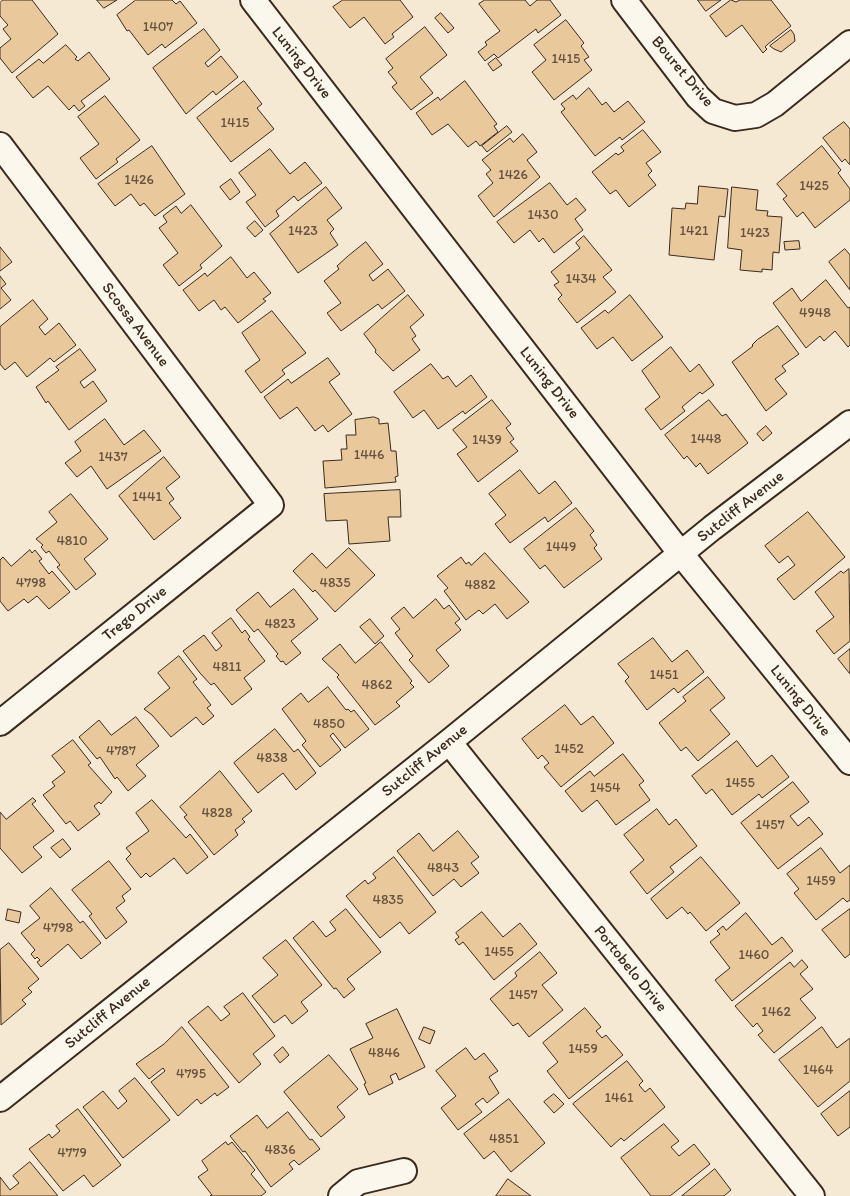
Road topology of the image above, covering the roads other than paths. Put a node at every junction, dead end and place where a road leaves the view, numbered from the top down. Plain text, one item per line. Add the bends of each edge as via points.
1 (253, 0) edge
2 (624, 0) edge
3 (850, 43) edge
4 (0, 145) edge
5 (850, 423) edge
6 (271, 505) joint
7 (681, 554) junction
8 (0, 723) edge
9 (449, 742) junction
10 (850, 762) edge
11 (0, 1099) edge
12 (404, 1171) dead end
13 (341, 1196) edge
14 (812, 1196) edge

1 - 7 street, Luning Drive
2 - 3 street, Bouret Drive via 698,97 713,112 735,118 756,115 775,104
4 - 6 street, Scossa Avenue
5 - 7 street, Sutcliff Avenue
6 - 8 street, Trego Drive
7 - 9 street, Sutcliff Avenue
7 - 10 street, Luning Drive
9 - 11 street, Sutcliff Avenue
9 - 14 street, Portobelo Drive
12 - 13 street via 358,1182

